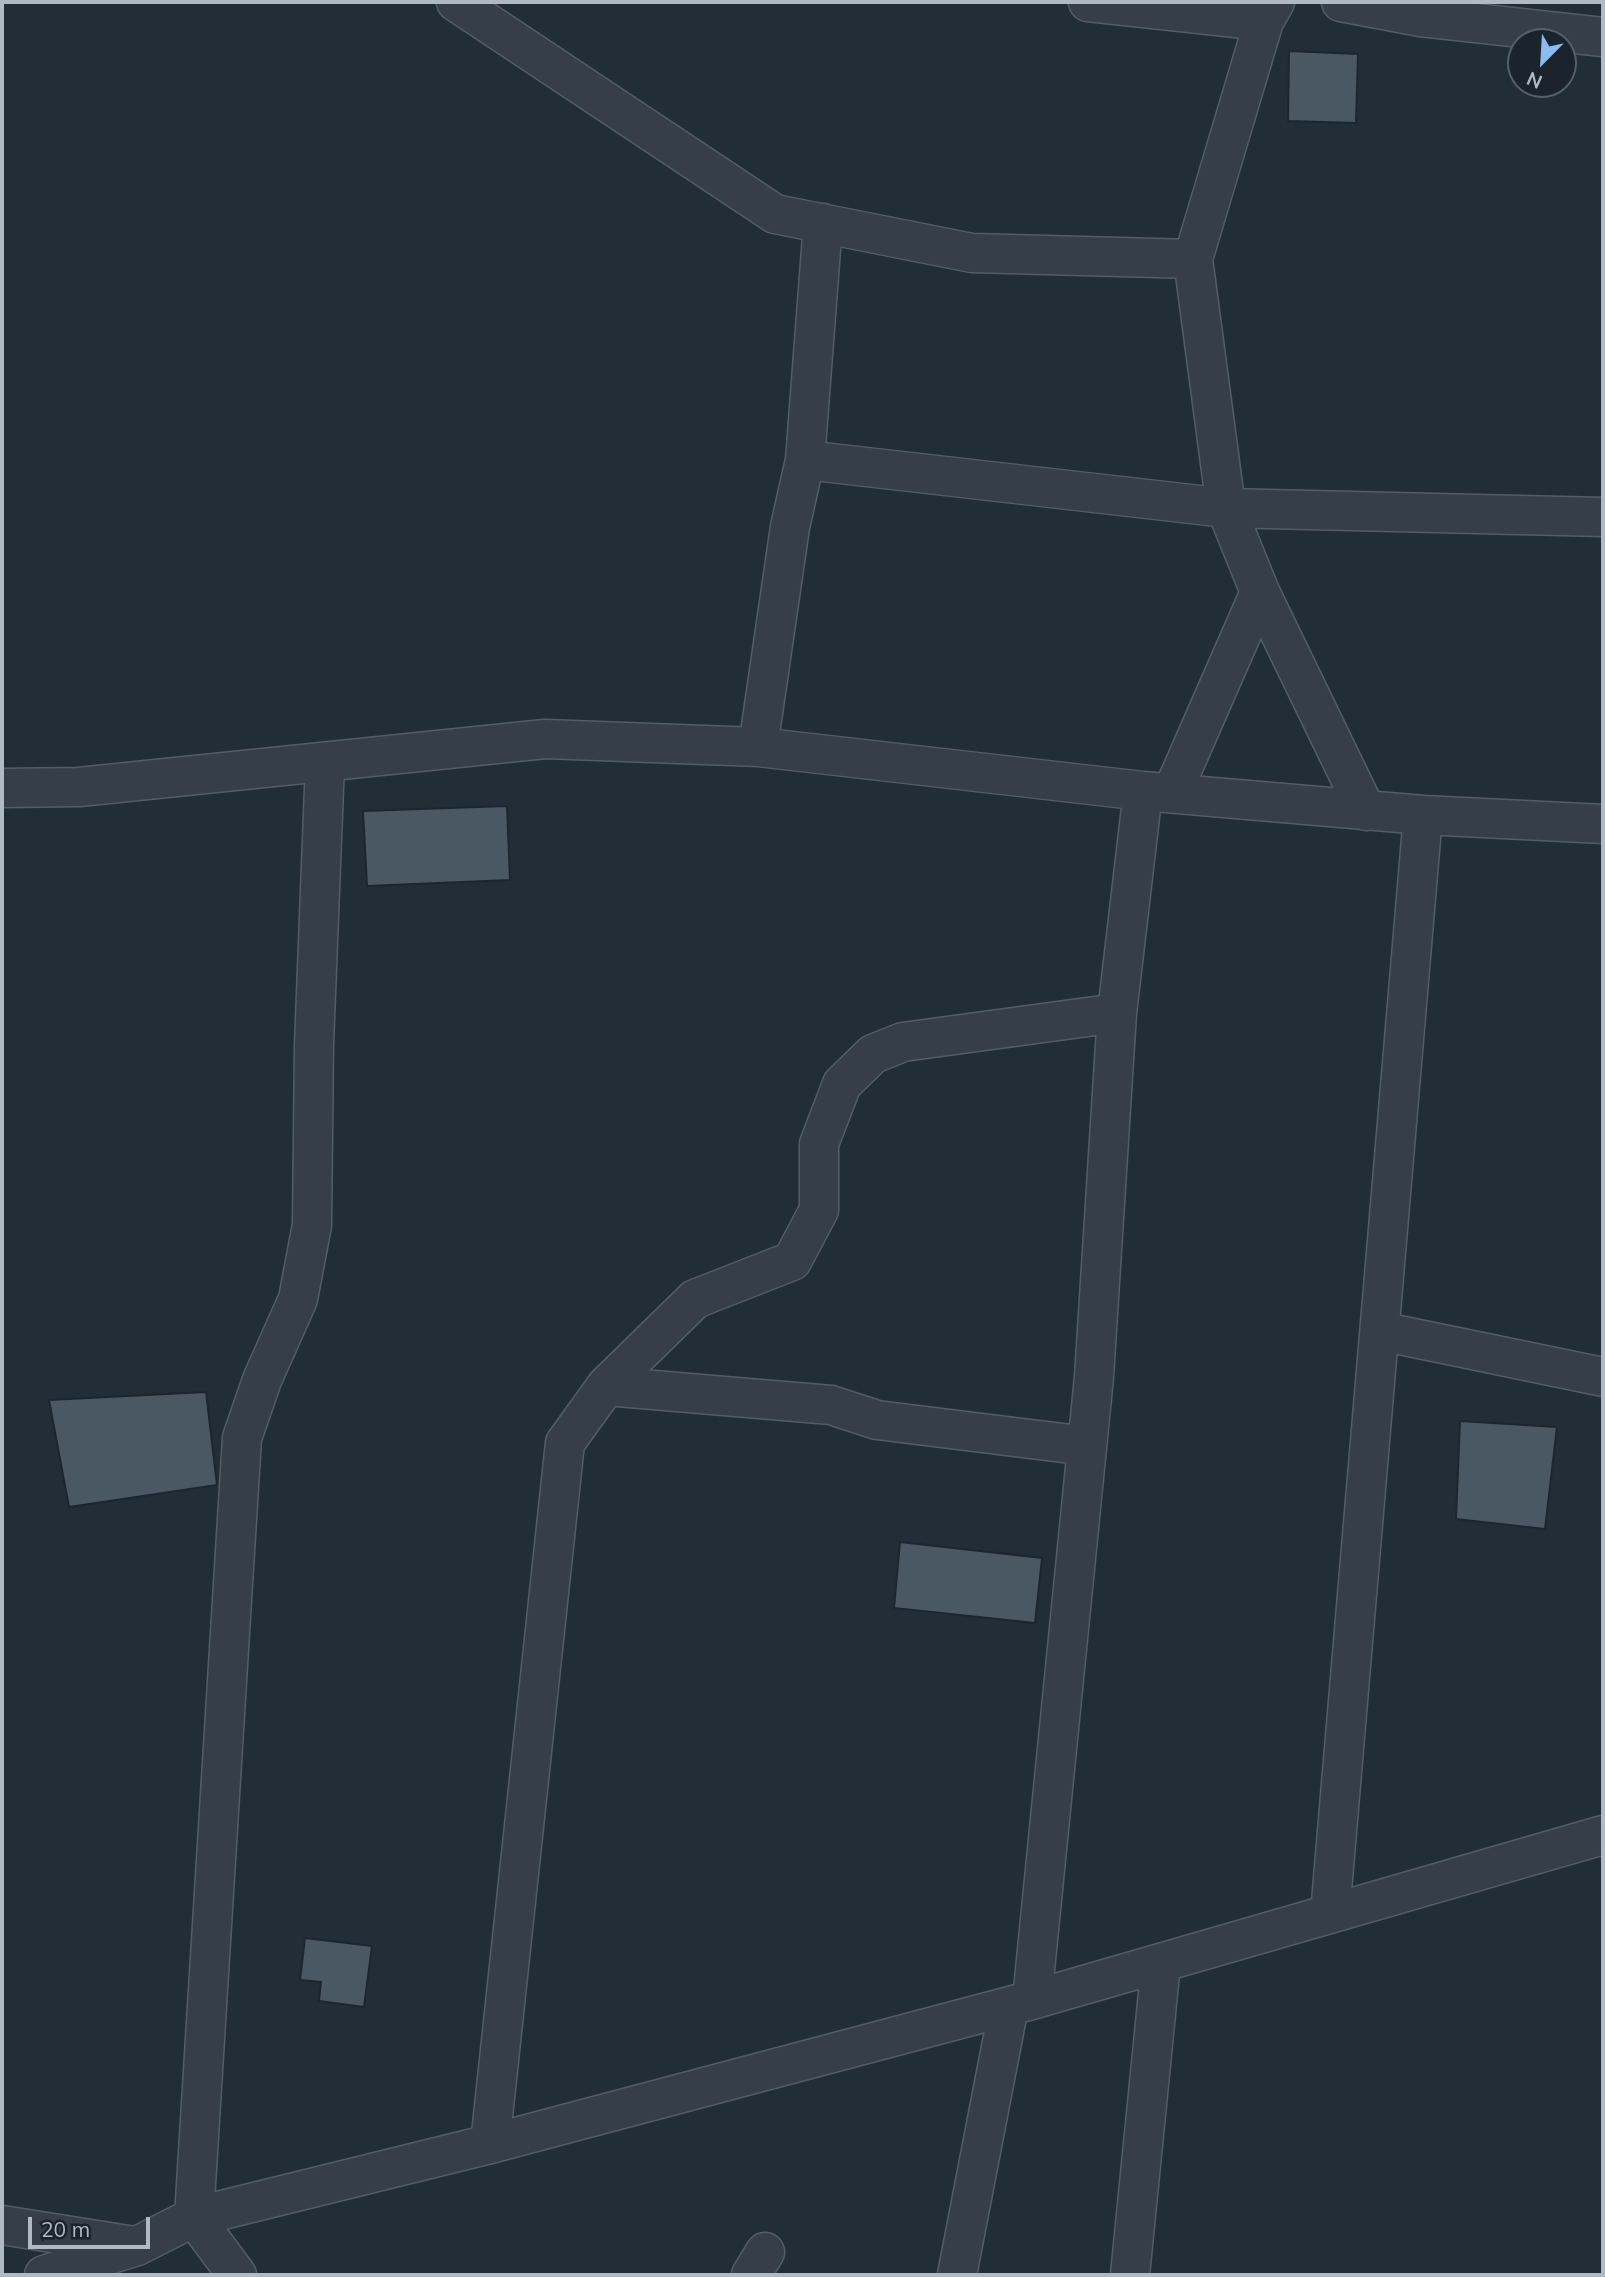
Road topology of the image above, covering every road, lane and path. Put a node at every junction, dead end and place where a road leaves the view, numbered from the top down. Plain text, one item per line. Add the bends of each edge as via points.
1 (456, 2) edge
2 (1088, 2) edge
3 (1341, 2) edge
4 (1269, 11) edge
5 (1603, 37) edge
6 (822, 223) junction
7 (1193, 259) junction
8 (804, 460) junction
9 (1226, 508) junction
10 (1603, 517) edge
11 (1260, 592) junction
12 (758, 747) junction
13 (325, 762) junction
14 (2, 788) edge
15 (1157, 792) junction
16 (1366, 811) junction
17 (1423, 815) junction
18 (1603, 824) edge
19 (1117, 1013) junction
20 (1380, 1331) junction
21 (1603, 1377) edge
22 (606, 1386) junction
23 (1087, 1446) junction
24 (1603, 1835) edge
25 (1329, 1914) junction
26 (1161, 1963) junction
27 (1021, 2003) junction
28 (490, 2144) junction
29 (194, 2217) junction
30 (2, 2225) edge
31 (136, 2246) junction
32 (44, 2275) edge
33 (237, 2275) edge
34 (957, 2275) edge
35 (1130, 2275) edge

1 - 6 street via 775,214
2 - 4 street
3 - 5 street via 1421,17
4 - 7 street
6 - 7 street via 972,253
6 - 8 street
7 - 9 street
8 - 9 street
8 - 12 street
9 - 10 street
9 - 11 street
11 - 15 street
11 - 16 street
12 - 13 street via 545,739
12 - 15 street
13 - 14 street via 79,787
13 - 29 street via 314,1045 313,1225 298,1299 242,1438
15 - 16 street
15 - 19 street
16 - 17 street
17 - 18 street
17 - 20 street
19 - 22 street via 904,1042 873,1054 842,1084 819,1144 818,1210 792,1261 695,1299
19 - 23 street
20 - 21 street
20 - 25 street
22 - 23 street via 831,1405 877,1420
22 - 28 street via 565,1443
23 - 27 street
24 - 25 street
25 - 26 street
26 - 27 street
26 - 35 street
27 - 28 street
27 - 34 street
28 - 29 street
29 - 31 street
29 - 33 street
30 - 31 street
31 - 32 street

